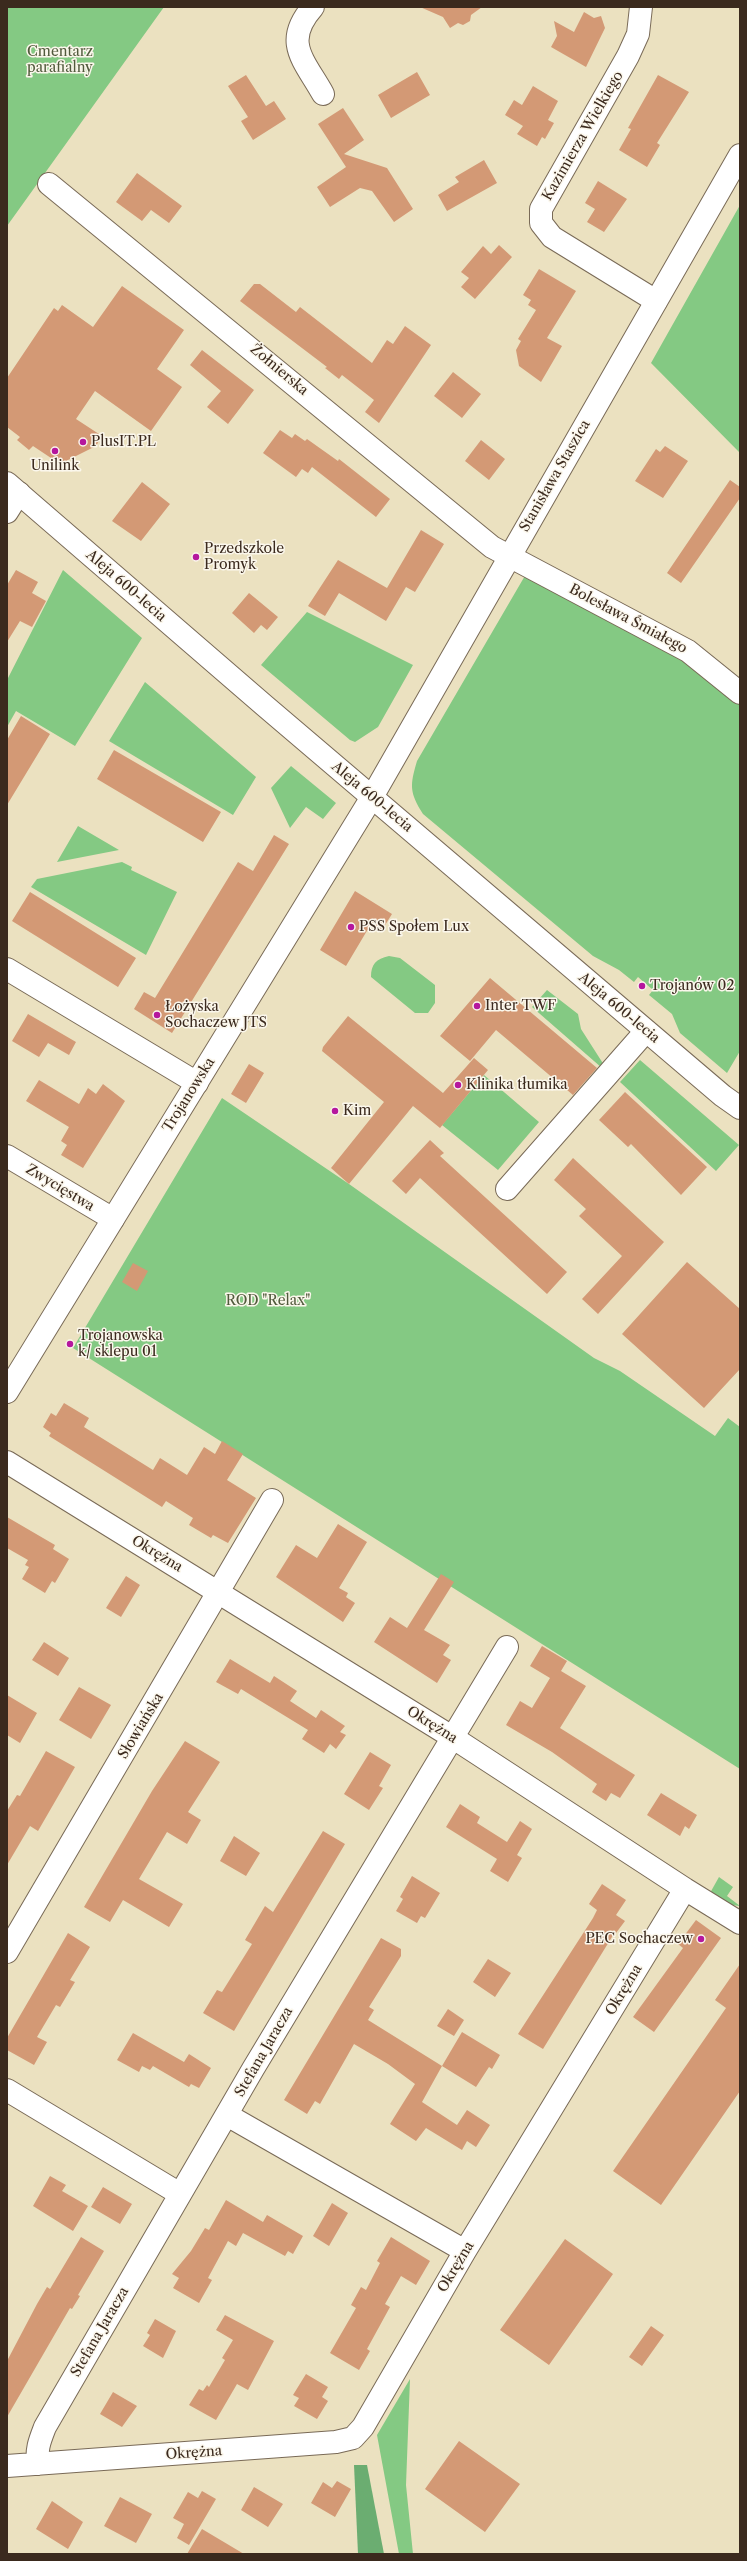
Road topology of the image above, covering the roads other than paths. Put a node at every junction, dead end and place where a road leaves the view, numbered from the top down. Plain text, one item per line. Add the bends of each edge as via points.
1 (313, 7) edge
2 (641, 7) edge
3 (323, 94) dead end
4 (740, 155) edge
5 (49, 184) dead end
6 (656, 300) junction
7 (13, 488) edge
8 (7, 512) edge
9 (509, 556) junction
10 (740, 693) edge
11 (372, 797) junction
12 (7, 969) edge
13 (646, 1031) junction
14 (197, 1083) junction
15 (740, 1108) edge
16 (7, 1156) edge
17 (507, 1189) dead end
18 (113, 1219) junction
19 (7, 1392) edge
20 (7, 1462) edge
21 (272, 1500) dead end
22 (220, 1592) junction
23 (508, 1647) dead end
24 (452, 1737) junction
25 (685, 1889) junction
26 (740, 1923) edge
27 (7, 1952) edge
28 (7, 2090) edge
29 (227, 2115) junction
30 (180, 2194) junction
31 (465, 2251) junction
32 (38, 2464) junction
33 (7, 2466) edge

1 - 3 street via 297,34 297,48
2 - 6 street, Kazimierza Wielkiego via 638,34 628,56 541,209 541,223 552,237
4 - 6 street, Stanisława Staszica
5 - 9 street, Żołnierska via 492,547
6 - 9 street, Stanisława Staszica
7 - 8 street
7 - 11 street, Aleja 600-lecia
9 - 10 street, Bolesława Śmiałego via 688,651
9 - 11 street, Stanisława Staszica
11 - 13 street, Aleja 600-lecia
11 - 14 street, Trojanowska
12 - 14 street
13 - 15 street, Aleja 600-lecia
13 - 17 street
14 - 18 street, Trojanowska
16 - 18 street, Zwycięstwa
18 - 19 street, Trojanowska
20 - 22 street, Okrężna
21 - 22 street, Słowiańska
22 - 24 street, Okrężna
22 - 27 street, Słowiańska
23 - 24 street, Stefana Jaracza
24 - 25 street, Okrężna
24 - 29 street, Stefana Jaracza
25 - 26 street
25 - 31 street, Okrężna
28 - 30 street
29 - 30 street, Stefana Jaracza
29 - 31 street
30 - 32 street, Stefana Jaracza via 38,2442
31 - 32 street, Okrężna via 363,2427 353,2438 336,2442
32 - 33 street, Okrężna

